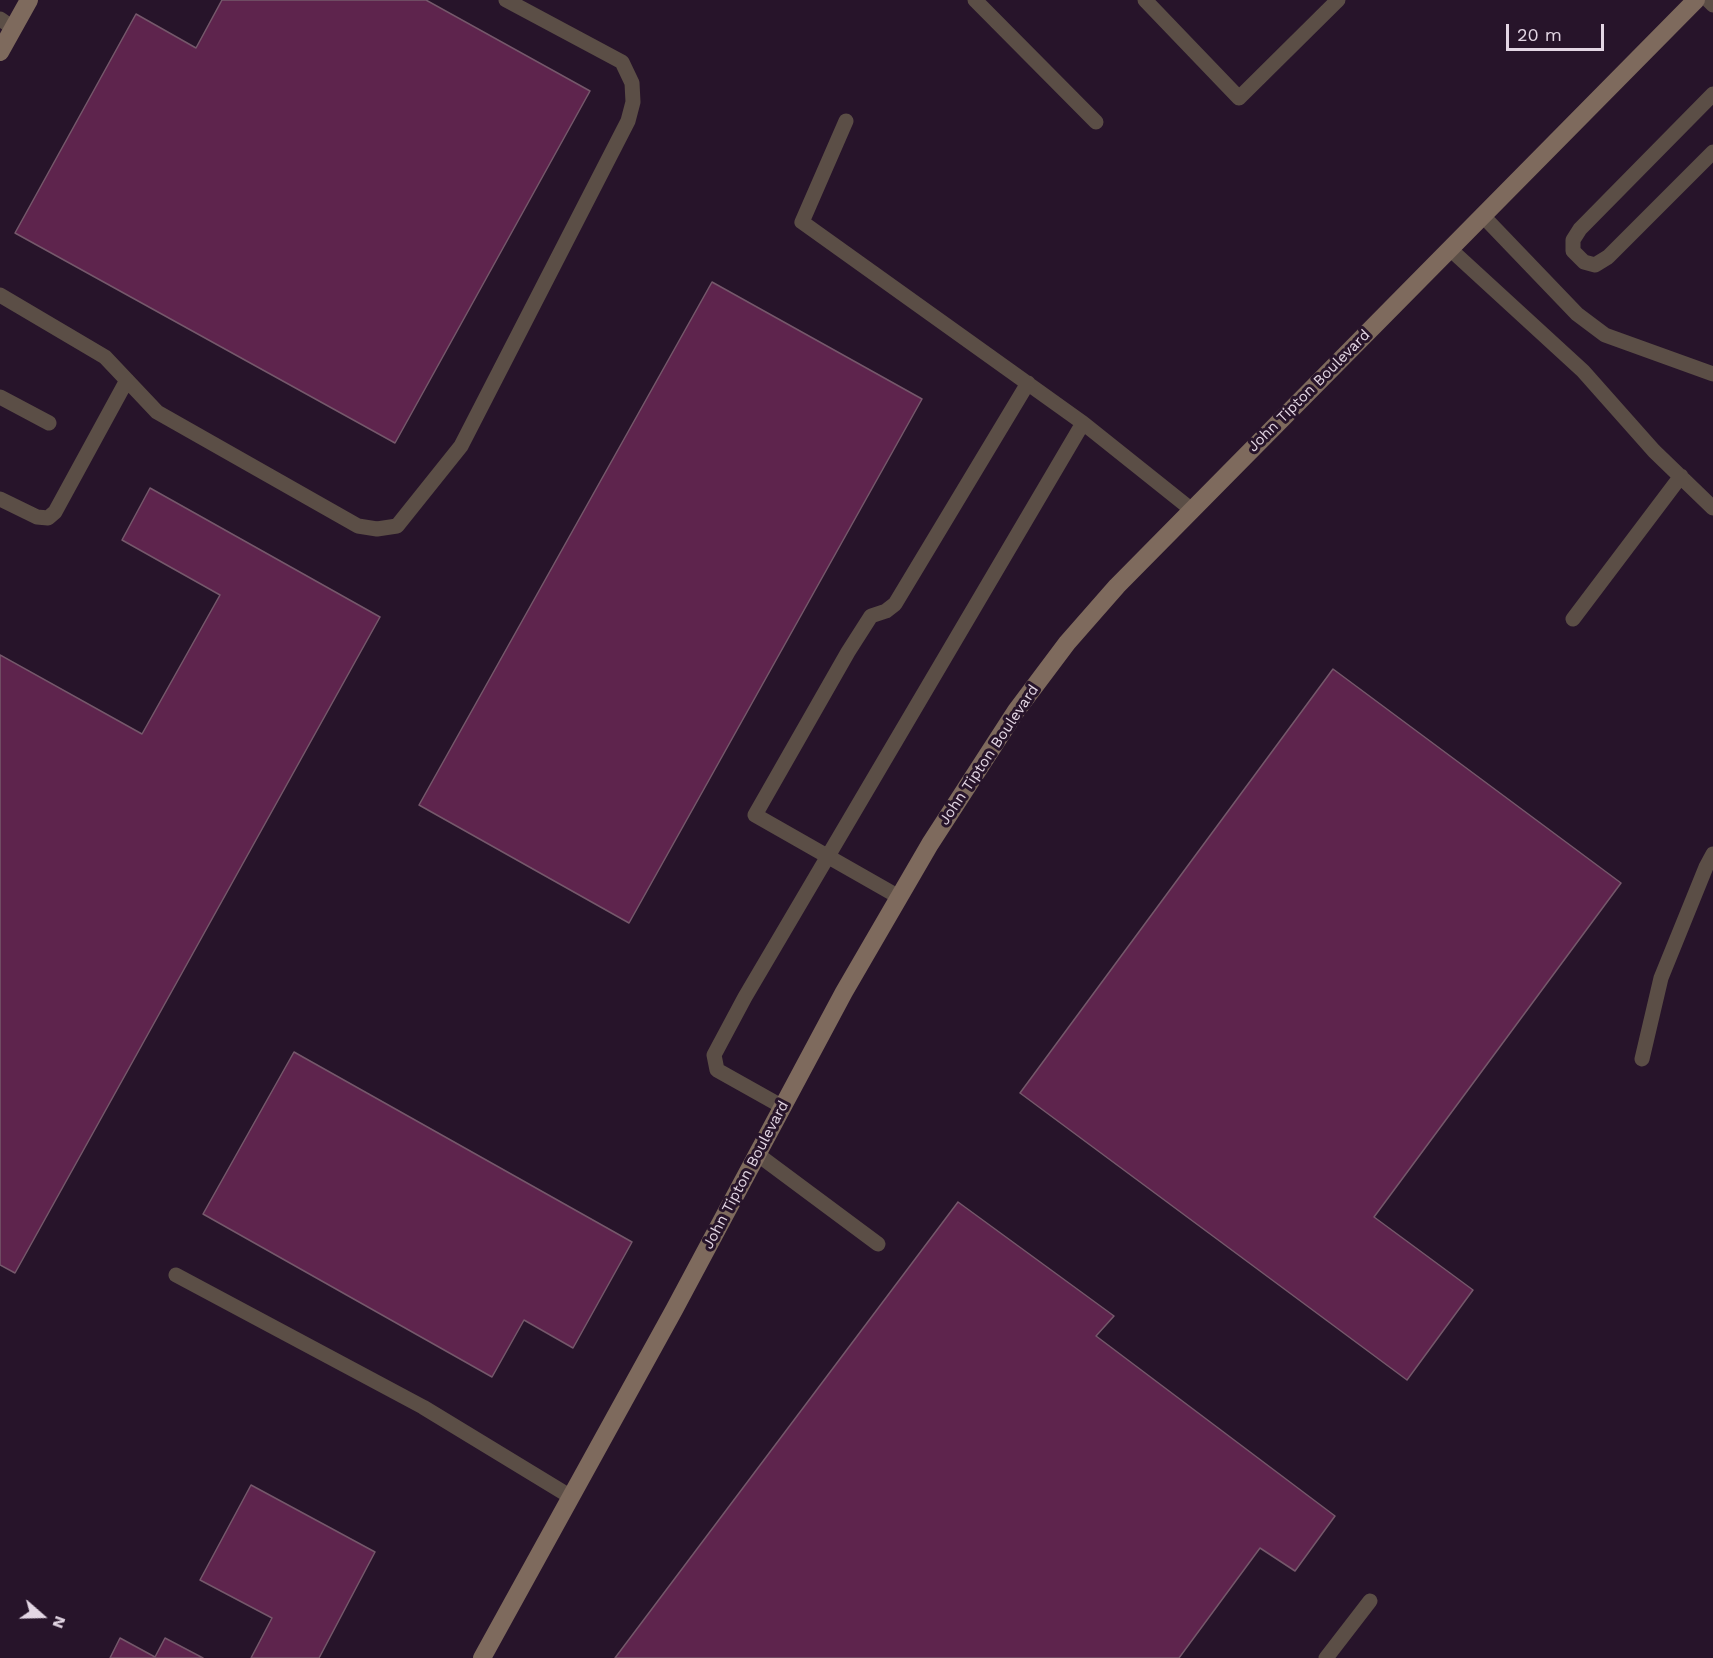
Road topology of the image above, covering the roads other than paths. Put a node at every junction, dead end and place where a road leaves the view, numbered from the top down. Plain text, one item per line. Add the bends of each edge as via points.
1 (29, 0) edge
2 (506, 0) edge
3 (975, 0) edge
4 (1145, 0) edge
5 (1338, 0) edge
6 (1696, 0) edge
7 (1708, 0) edge
8 (1713, 5) edge
9 (7, 24) edge
10 (0, 52) edge
11 (1710, 103) edge
12 (846, 121) dead end
13 (1096, 122) dead end
14 (1713, 152) edge
15 (1483, 216) junction
16 (1450, 249) junction
17 (0, 295) edge
18 (1713, 374) edge
19 (127, 380) junction
20 (1028, 383) junction
21 (0, 397) edge
22 (49, 423) dead end
23 (1083, 423) junction
24 (1681, 476) junction
25 (0, 499) edge
26 (1713, 508) edge
27 (1192, 510) junction
28 (1573, 619) dead end
29 (1713, 854) edge
30 (828, 856) junction
31 (899, 897) junction
32 (1642, 1059) dead end
33 (783, 1107) junction
34 (757, 1154) junction
35 (878, 1244) dead end
36 (176, 1275) dead end
37 (571, 1497) junction
38 (1370, 1601) dead end
39 (482, 1658) edge
40 (1326, 1658) edge

1 - 9 street
2 - 19 lane via 622,62 632,83 633,102 628,121 461,446 397,526 358,526 157,411
3 - 13 lane
4 - 5 lane via 1239,98
6 - 15 street, John Tipton Boulevard
7 - 8 lane
9 - 10 street
11 - 14 lane via 1580,229 1573,240 1573,251 1584,262 1595,265 1608,257
12 - 20 lane via 802,222
15 - 16 street, John Tipton Boulevard
15 - 18 lane via 1577,314 1605,335
16 - 24 lane via 1583,371
16 - 27 street, John Tipton Boulevard
17 - 19 lane via 105,357
19 - 25 lane via 55,512 48,518 37,517
20 - 23 lane
20 - 30 lane via 895,604 871,616 848,652 755,815
21 - 22 lane
23 - 27 lane
23 - 30 lane
24 - 26 lane
24 - 28 lane
27 - 31 street, John Tipton Boulevard via 1067,643 1016,711
29 - 32 lane via 1661,978
30 - 31 lane
30 - 33 lane via 714,1055 717,1070
31 - 33 street, John Tipton Boulevard
33 - 34 street, John Tipton Boulevard
34 - 35 lane
34 - 37 street, John Tipton Boulevard
36 - 37 lane via 423,1407
37 - 39 street, John Tipton Boulevard
38 - 40 lane

